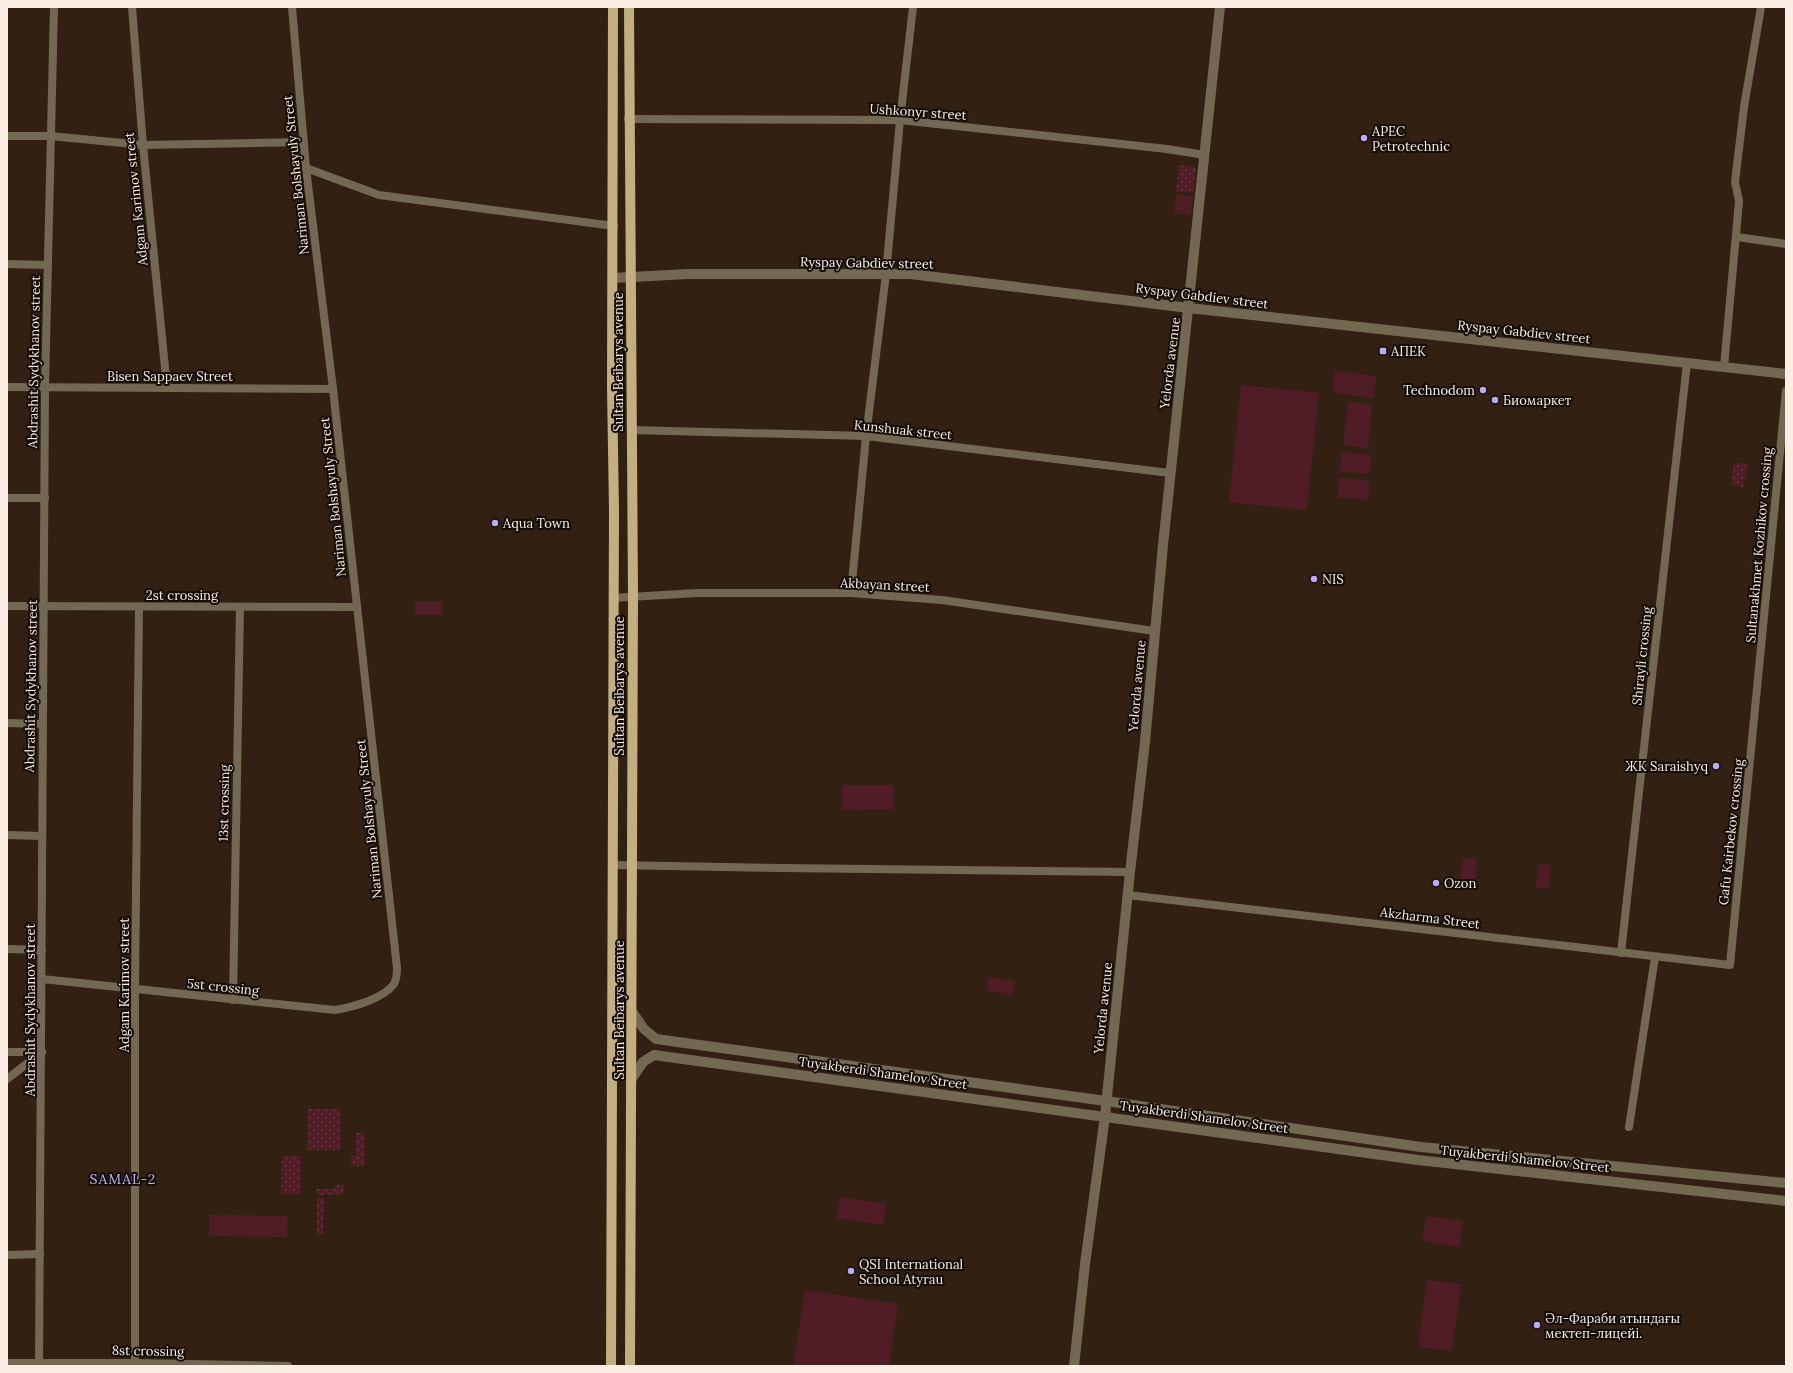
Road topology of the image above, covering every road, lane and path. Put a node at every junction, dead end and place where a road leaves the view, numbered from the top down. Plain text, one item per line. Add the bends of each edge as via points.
1 (54, 7) edge
2 (132, 7) edge
3 (292, 7) edge
4 (614, 7) edge
5 (629, 7) edge
6 (913, 7) edge
7 (1220, 7) edge
8 (1761, 7) edge
9 (628, 118) junction
10 (900, 120) junction
11 (7, 136) edge
12 (50, 136) junction
13 (304, 142) junction
14 (143, 145) junction
15 (1205, 155) junction
16 (306, 168) junction
17 (614, 226) junction
18 (1737, 237) junction
19 (1786, 244) edge
20 (7, 264) edge
21 (47, 265) junction
22 (886, 274) junction
23 (632, 277) junction
24 (614, 278) junction
25 (1189, 308) junction
26 (1687, 363) junction
27 (1724, 367) junction
28 (1786, 374) edge
29 (7, 387) edge
30 (45, 387) junction
31 (167, 388) junction
32 (333, 389) junction
33 (1786, 391) edge
34 (631, 430) junction
35 (866, 436) junction
36 (1170, 473) junction
37 (7, 498) edge
38 (45, 498) junction
39 (851, 593) junction
40 (633, 596) junction
41 (613, 598) junction
42 (7, 606) edge
43 (44, 606) junction
44 (139, 607) junction
45 (240, 607) junction
46 (357, 607) junction
47 (1154, 631) junction
48 (1756, 701) joint
49 (7, 723) edge
50 (42, 724) junction
51 (7, 835) edge
52 (42, 836) junction
53 (613, 865) junction
54 (632, 865) junction
55 (1130, 872) junction
56 (1128, 894) junction
57 (7, 948) edge
58 (42, 950) junction
59 (1621, 953) junction
60 (1655, 957) junction
61 (1730, 965) joint
62 (42, 979) junction
63 (394, 983) joint
64 (135, 990) junction
65 (233, 1000) junction
66 (633, 1013) junction
67 (7, 1052) edge
68 (42, 1052) junction
69 (7, 1079) edge
70 (631, 1080) junction
71 (1106, 1101) junction
72 (1105, 1116) junction
73 (1629, 1127) dead end
74 (1591, 1163) junction
75 (1589, 1178) junction
76 (1786, 1183) edge
77 (1786, 1201) edge
78 (40, 1254) junction
79 (7, 1255) edge
80 (7, 1363) edge
81 (135, 1363) junction
82 (39, 1364) edge
83 (147, 1365) edge
84 (249, 1366) edge
85 (288, 1366) edge
86 (611, 1366) edge
87 (630, 1366) edge
88 (1074, 1366) edge

1 - 12 street, Abdrashit Sydykhanov street
2 - 14 street, Adgam Karimov street
3 - 13 street, Nariman Bolshayuly Street
4 - 17 main road, Sultan Beibarys avenue
5 - 9 main road, Sultan Beibarys avenue
6 - 10 street
7 - 15 street, Yelorda avenue
8 - 18 street via 1744,107 1735,182 1739,201
9 - 10 street, Ushkonyr street
9 - 23 main road, Sultan Beibarys avenue
10 - 15 street, Ushkonyr street
10 - 22 street
11 - 12 street
12 - 14 street
12 - 21 street, Abdrashit Sydykhanov street
13 - 14 street
13 - 16 street, Nariman Bolshayuly Street
14 - 31 street, Adgam Karimov street
15 - 25 street, Yelorda avenue
16 - 17 street via 379,195
16 - 32 street, Nariman Bolshayuly Street
17 - 24 main road, Sultan Beibarys avenue
18 - 19 street
18 - 27 street
20 - 21 street
21 - 30 street, Abdrashit Sydykhanov street
22 - 23 street, Ryspay Gabdiev street via 688,274
22 - 25 street, Ryspay Gabdiev street via 910,274
22 - 35 street
23 - 24 street, Ryspay Gabdiev street
23 - 34 main road, Sultan Beibarys avenue
24 - 41 main road, Sultan Beibarys avenue
25 - 26 street, Ryspay Gabdiev street
25 - 36 street, Yelorda avenue
26 - 27 street, Ryspay Gabdiev street
26 - 59 street, Shirayli crossing
27 - 28 street, Ryspay Gabdiev street
29 - 30 street, Bisen Sappaev Street
30 - 31 street, Bisen Sappaev Street
30 - 38 street, Abdrashit Sydykhanov street
31 - 32 street, Bisen Sappaev Street
32 - 46 street, Nariman Bolshayuly Street
33 - 48 street, Sultanakhmet Kozhikov crossing
34 - 35 street, Kunshuak street
34 - 40 main road, Sultan Beibarys avenue
35 - 36 street, Kunshuak street
35 - 39 street
36 - 47 street, Yelorda avenue
37 - 38 street
38 - 43 street, Abdrashit Sydykhanov street
39 - 40 street, Akbayan street via 697,593
39 - 47 street, Akbayan street via 942,600
40 - 41 street, Akbayan street
40 - 54 main road, Sultan Beibarys avenue
41 - 53 main road, Sultan Beibarys avenue
42 - 43 street, 2st crossing
43 - 44 street, 2st crossing
43 - 50 street, Abdrashit Sydykhanov street
44 - 45 street, 2st crossing
44 - 64 street, Adgam Karimov street
45 - 46 street, 2st crossing
45 - 65 street, 13st crossing
46 - 63 street, Nariman Bolshayuly Street via 398,968
47 - 55 street, Yelorda avenue via 1146,742
48 - 61 street, Gafu Kairbekov crossing
49 - 50 street
50 - 52 street, Abdrashit Sydykhanov street
51 - 52 street
52 - 58 street, Abdrashit Sydykhanov street
53 - 54 street
53 - 86 main road, Sultan Beibarys avenue
54 - 55 street
54 - 66 main road, Sultan Beibarys avenue
55 - 56 street, Yelorda avenue
56 - 59 street, Akzharma Street
56 - 71 street, Yelorda avenue
57 - 58 street
58 - 62 street, Abdrashit Sydykhanov street
59 - 60 street, Akzharma Street
60 - 61 street, Akzharma Street
60 - 73 street
62 - 64 street, 5st crossing
62 - 68 street, Abdrashit Sydykhanov street
63 - 65 street, 5st crossing via 378,996 357,1007 335,1010
64 - 65 street, 5st crossing
64 - 81 street, Adgam Karimov street
66 - 70 main road, Sultan Beibarys avenue
66 - 71 street, Tuyakberdi Shamelov Street via 644,1029 656,1039
67 - 68 street
68 - 69 street
68 - 78 street, Abdrashit Sydykhanov street
70 - 72 street, Tuyakberdi Shamelov Street via 643,1062 654,1055
70 - 87 main road, Sultan Beibarys avenue
71 - 72 street, Yelorda avenue
71 - 74 street, Tuyakberdi Shamelov Street via 1421,1147
72 - 75 street, Tuyakberdi Shamelov Street via 1418,1160
72 - 88 street, Yelorda avenue
74 - 75 street
74 - 76 street, Tuyakberdi Shamelov Street
75 - 77 street, Tuyakberdi Shamelov Street
78 - 79 street
78 - 82 street, Abdrashit Sydykhanov street
80 - 82 street, 8st crossing
81 - 82 street, 8st crossing
81 - 83 street, 8st crossing
83 - 84 street, 8st crossing
84 - 85 street, 8st crossing

